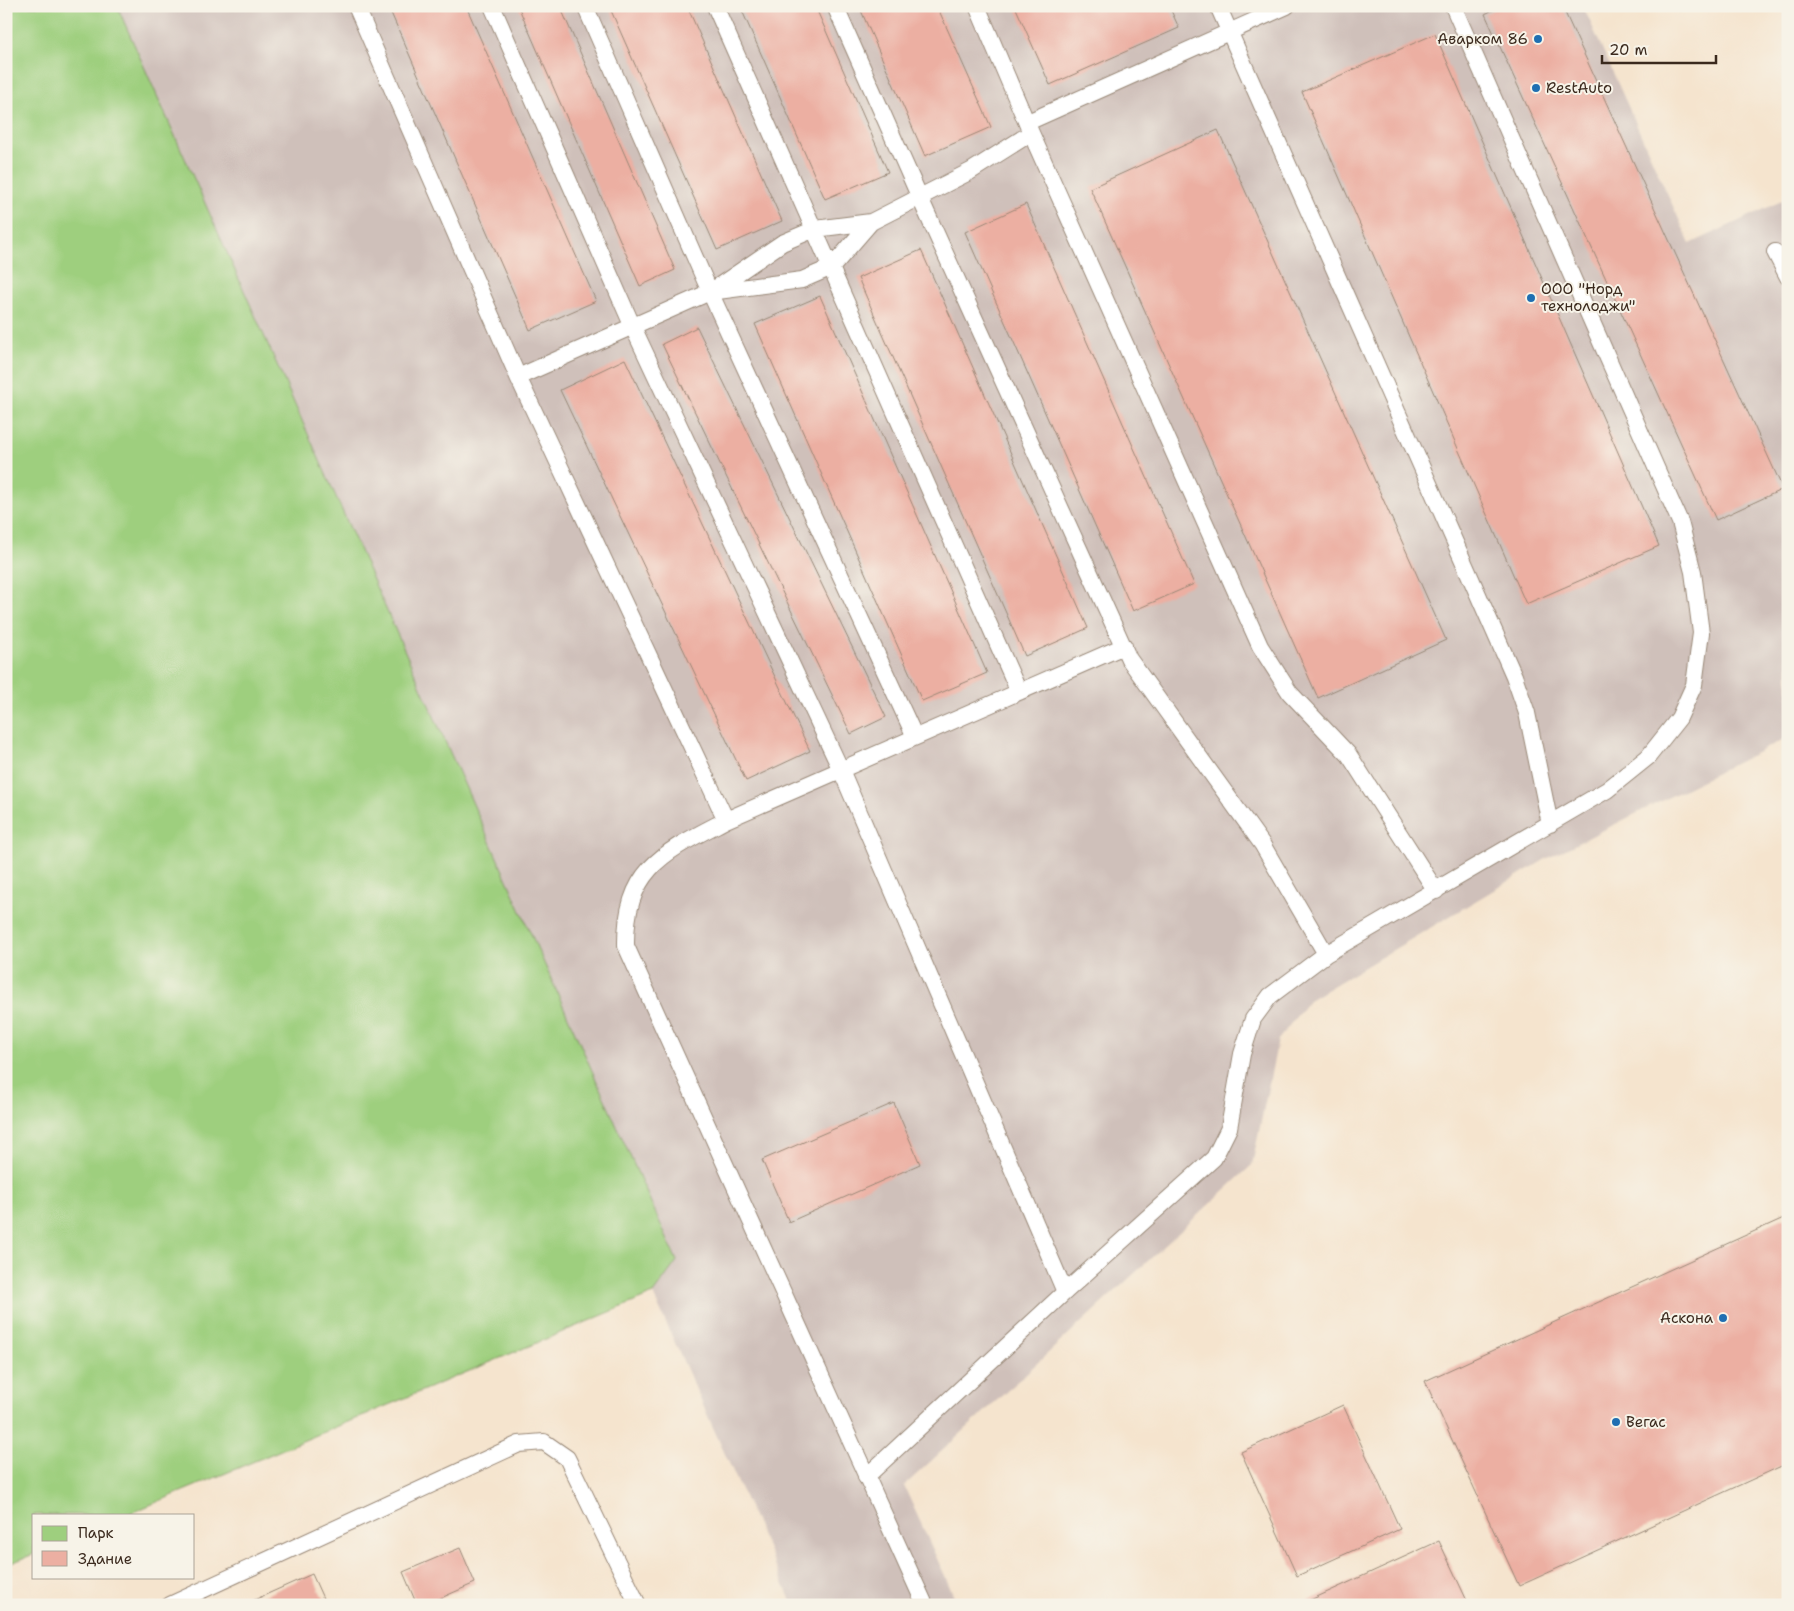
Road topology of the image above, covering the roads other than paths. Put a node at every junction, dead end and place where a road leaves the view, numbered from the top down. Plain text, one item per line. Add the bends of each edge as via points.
1 (356, 6) edge
2 (492, 6) edge
3 (585, 6) edge
4 (716, 6) edge
5 (836, 6) edge
6 (977, 6) edge
7 (1218, 6) edge
8 (1288, 6) edge
9 (1453, 6) edge
10 (1230, 32) junction
11 (1030, 128) junction
12 (920, 198) junction
13 (871, 222) junction
14 (815, 229) junction
15 (1775, 252) dead end
16 (832, 267) junction
17 (1788, 276) edge
18 (710, 292) junction
19 (632, 326) junction
20 (518, 377) junction
21 (1124, 646) junction
22 (1019, 692) junction
23 (915, 737) junction
24 (841, 770) junction
25 (726, 820) junction
26 (1550, 824) junction
27 (1436, 890) junction
28 (1326, 954) junction
29 (1065, 1292) junction
30 (866, 1477) junction
31 (170, 1605) edge
32 (638, 1605) edge
33 (925, 1605) edge

1 - 20 lane
2 - 19 lane
3 - 18 lane
4 - 14 lane
5 - 12 lane
6 - 11 lane
7 - 10 lane
8 - 10 lane
9 - 26 lane via 1680,522 1693,572 1701,633 1694,685 1673,726 1648,757 1607,790
10 - 11 lane
10 - 26 lane via 1514,676 1527,714
11 - 12 lane via 971,171
11 - 27 lane via 1260,646 1290,693 1348,754
12 - 13 lane
12 - 21 lane
13 - 14 lane
13 - 16 lane
14 - 16 lane
14 - 18 lane via 782,244
15 - 17 lane
16 - 18 lane via 802,280
16 - 22 lane
18 - 19 lane
18 - 23 lane
19 - 20 lane
19 - 24 lane
20 - 25 lane
21 - 22 lane
21 - 28 lane via 1129,659 1262,844
22 - 23 lane
23 - 24 lane
24 - 25 lane
24 - 29 lane
25 - 30 lane via 681,843 660,858 643,877 632,898 626,924 626,946
26 - 27 lane
27 - 28 lane
28 - 29 lane via 1270,996 1253,1019 1242,1054 1229,1128 1214,1158
29 - 30 lane
30 - 33 lane
31 - 32 lane via 519,1444 544,1442 567,1458

